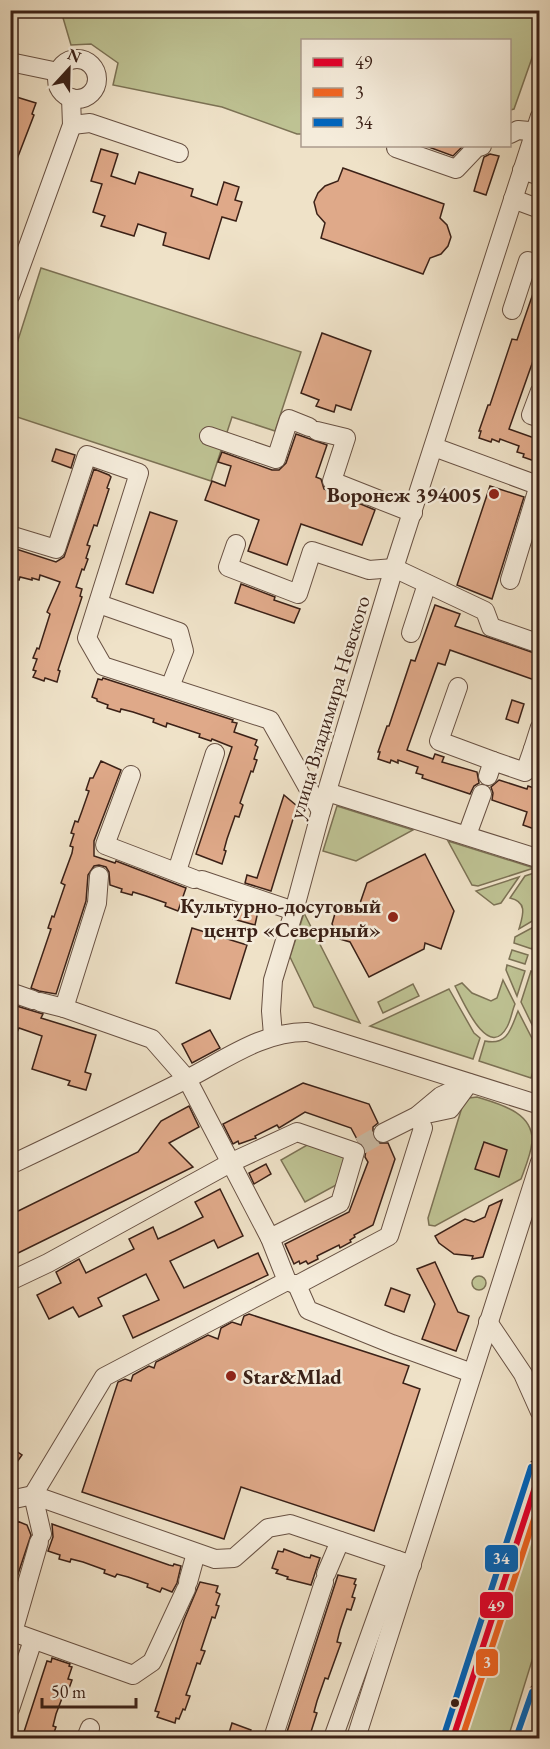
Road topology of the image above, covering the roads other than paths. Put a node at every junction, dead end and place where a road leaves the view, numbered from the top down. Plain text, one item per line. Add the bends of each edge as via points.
1 (10, 62) edge
2 (58, 72) junction
3 (71, 98) junction
4 (72, 125) junction
5 (538, 126) edge
6 (511, 135) edge
7 (511, 138) edge
8 (479, 147) edge
9 (396, 148) dead end
10 (179, 153) dead end
11 (524, 162) junction
12 (540, 176) edge
13 (513, 200) junction
14 (540, 209) edge
15 (497, 251) junction
16 (536, 261) edge
17 (12, 284) edge
18 (512, 310) dead end
19 (540, 391) edge
20 (540, 418) edge
21 (209, 436) dead end
22 (434, 447) junction
23 (539, 485) edge
24 (413, 513) junction
25 (10, 536) edge
26 (236, 543) dead end
27 (394, 568) junction
28 (510, 580) dead end
29 (428, 584) junction
30 (99, 604) junction
31 (411, 633) dead end
32 (540, 644) edge
33 (170, 687) junction
34 (458, 687) dead end
35 (540, 727) edge
36 (536, 750) edge
37 (215, 753) dead end
38 (131, 774) dead end
39 (327, 792) junction
40 (482, 794) dead end
41 (321, 811) junction
42 (467, 835) junction
43 (111, 847) junction
44 (540, 859) edge
45 (177, 871) junction
46 (294, 911) junction
47 (10, 992) edge
48 (63, 1008) junction
49 (273, 1035) junction
50 (188, 1079) junction
51 (469, 1083) junction
52 (540, 1104) edge
53 (417, 1116) junction
54 (383, 1133) tunnel mouth
55 (232, 1162) junction
56 (540, 1162) edge
57 (10, 1165) edge
58 (270, 1238) junction
59 (10, 1281) edge
60 (292, 1283) junction
61 (488, 1322) junction
62 (472, 1373) junction
63 (540, 1412) edge
64 (540, 1470) edge
65 (33, 1495) junction
66 (10, 1500) edge
67 (340, 1541) junction
68 (196, 1553) junction
69 (404, 1562) junction
70 (12, 1632) edge
71 (33, 1640) junction
72 (540, 1695) edge
73 (10, 1709) edge
74 (273, 1738) edge
75 (333, 1738) edge
76 (356, 1738) edge
77 (453, 1738) edge
78 (525, 1738) edge

1 - 2 street
2 - 3 street via 60,91
2 - 3 street via 74,58 86,60 94,68 97,80 93,91 83,98
3 - 4 street
4 - 10 street via 90,123
4 - 17 street
5 - 6 street
5 - 11 street, улица Владимира Невского
7 - 11 street
8 - 9 street via 456,169
11 - 12 street
11 - 13 street, улица Владимира Невского
13 - 14 street
13 - 15 street, улица Владимира Невского
15 - 16 street
15 - 22 street, улица Владимира Невского
16 - 18 street
19 - 20 street via 531,415
21 - 24 street via 276,459 289,419 346,438 332,481
22 - 23 street
22 - 24 street, улица Владимира Невского
23 - 28 street
24 - 27 street, улица Владимира Невского
25 - 30 street via 56,549 87,455 139,473
26 - 27 street via 228,567 298,594 312,551 369,570
27 - 29 street
27 - 39 street, улица Владимира Невского
29 - 31 street
29 - 32 street via 485,611 491,627
30 - 33 street via 87,638 103,666
30 - 33 street via 179,632 184,651
33 - 41 street via 270,720
34 - 36 street via 439,741 491,768 525,772
35 - 36 street
37 - 45 street
38 - 43 street via 105,845
39 - 41 street, улица Владимира Невского
39 - 42 street
40 - 42 street
41 - 46 street, улица Владимира Невского
42 - 44 street
43 - 45 street
43 - 48 street via 100,872 97,903
45 - 46 street
46 - 49 street, улица Владимира Невского via 273,980
47 - 48 street
48 - 50 street via 152,1039
49 - 50 street
49 - 51 street via 308,1032
50 - 55 street
50 - 57 street
51 - 52 street
51 - 53 street via 441,1096
53 - 54 street
53 - 60 street via 423,1128 389,1236
55 - 58 street
55 - 58 street via 297,1132 358,1149 340,1203
55 - 59 street
56 - 61 street
58 - 60 street
60 - 62 street via 308,1310
60 - 65 street via 104,1377
61 - 62 street
61 - 63 street via 523,1374
62 - 69 street
64 - 77 main road
65 - 66 street
65 - 68 street
65 - 70 street via 40,1538
67 - 68 street via 290,1524 268,1528 234,1558 215,1559
67 - 69 street
67 - 74 street
68 - 71 street via 187,1586 152,1662 133,1675
69 - 75 street
69 - 76 street
70 - 71 street
71 - 73 street
72 - 78 main road

